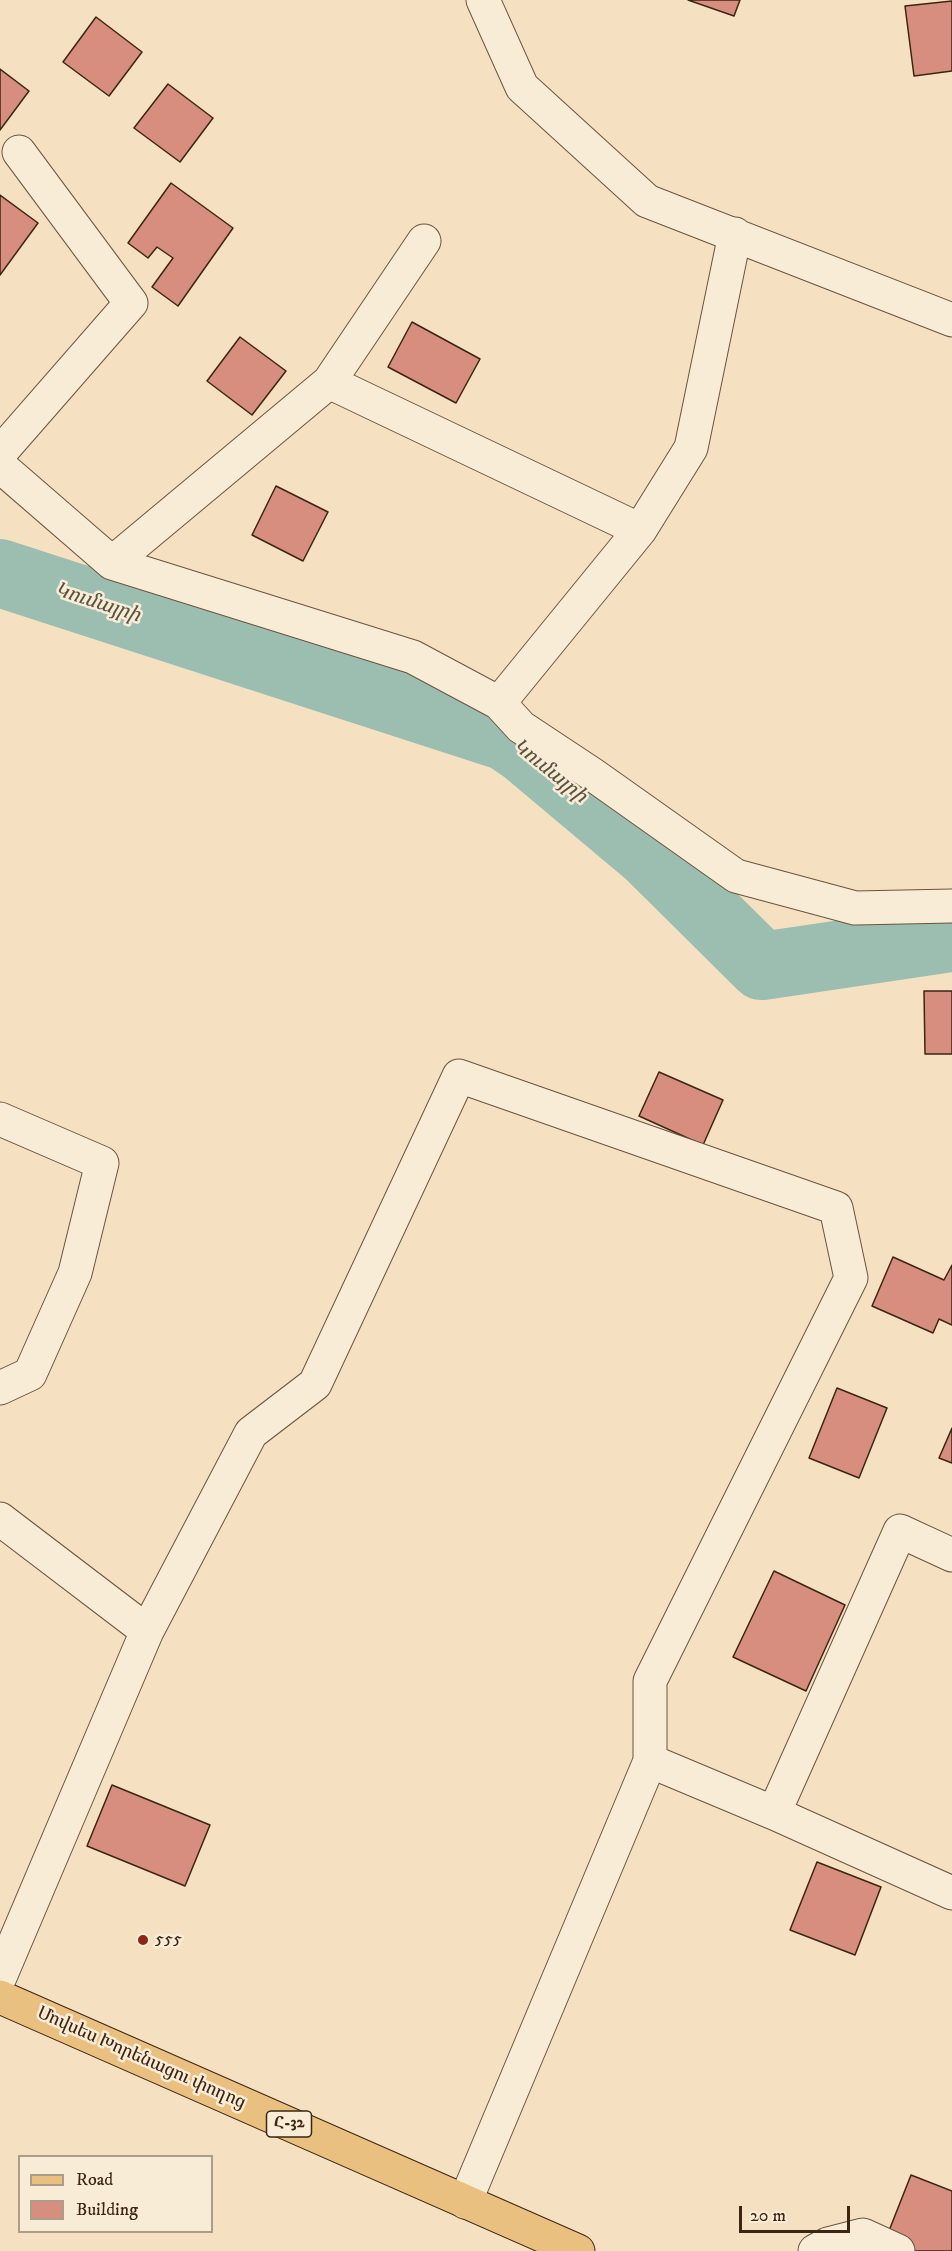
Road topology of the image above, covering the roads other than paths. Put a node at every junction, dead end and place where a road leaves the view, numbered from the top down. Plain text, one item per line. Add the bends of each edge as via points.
1 (483, 0) edge
2 (19, 152) dead end
3 (735, 234) junction
4 (424, 240) dead end
5 (952, 320) edge
6 (329, 382) junction
7 (0, 453) edge
8 (0, 466) edge
9 (640, 531) junction
10 (112, 563) junction
11 (499, 703) junction
12 (952, 906) edge
13 (0, 1119) edge
14 (0, 1388) edge
15 (0, 1519) edge
16 (952, 1555) edge
17 (147, 1631) junction
18 (650, 1761) junction
19 (774, 1813) junction
20 (952, 1893) edge
21 (0, 1977) edge
22 (0, 1997) edge
23 (465, 2202) junction
24 (578, 2251) edge
25 (815, 2251) edge
26 (898, 2251) edge

1 - 3 street via 522,87 647,201
2 - 7 street via 132,303
3 - 5 street
3 - 9 street via 691,448
4 - 6 street
6 - 9 street
6 - 10 street
8 - 10 street
9 - 11 street
10 - 11 street via 413,657
11 - 12 street via 521,727 736,876 855,908
13 - 14 street via 102,1163 75,1273 30,1374
15 - 17 street
16 - 19 street via 900,1531
17 - 18 street via 251,1433 315,1384 459,1076 836,1208 851,1278 650,1681
17 - 21 street
18 - 19 street
18 - 23 street
19 - 20 street
22 - 23 main road, Մովսես Խորենացու փողոց / Հ-32
23 - 24 main road, Մովսես Խորենացու փողոց / Հ-32
25 - 26 street via 863,2235

